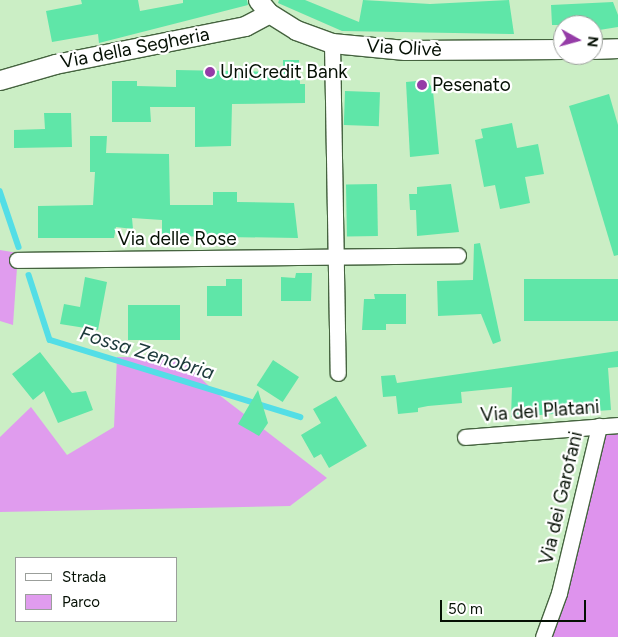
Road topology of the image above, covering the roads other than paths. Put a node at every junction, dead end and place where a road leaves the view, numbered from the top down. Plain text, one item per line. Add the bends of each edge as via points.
1 (263, 7) edge
2 (332, 43) junction
3 (618, 48) edge
4 (553, 49) edge
5 (603, 49) edge
6 (0, 80) edge
7 (458, 255) dead end
8 (337, 258) junction
9 (17, 260) dead end
10 (338, 373) dead end
11 (618, 425) edge
12 (599, 426) junction
13 (465, 437) dead end
14 (543, 637) edge

1 - 2 street, Via Olivè via 296,30
1 - 6 street, Via della Segheria via 245,26 55,64
2 - 4 street, Via Olivè via 405,50
2 - 8 street
3 - 5 street
7 - 8 street, Via delle Rose
8 - 9 street, Via delle Rose
8 - 10 street
11 - 12 street, Via dei Platani
12 - 13 street, Via dei Platani
12 - 14 street, Via dei Garofani via 559,593

